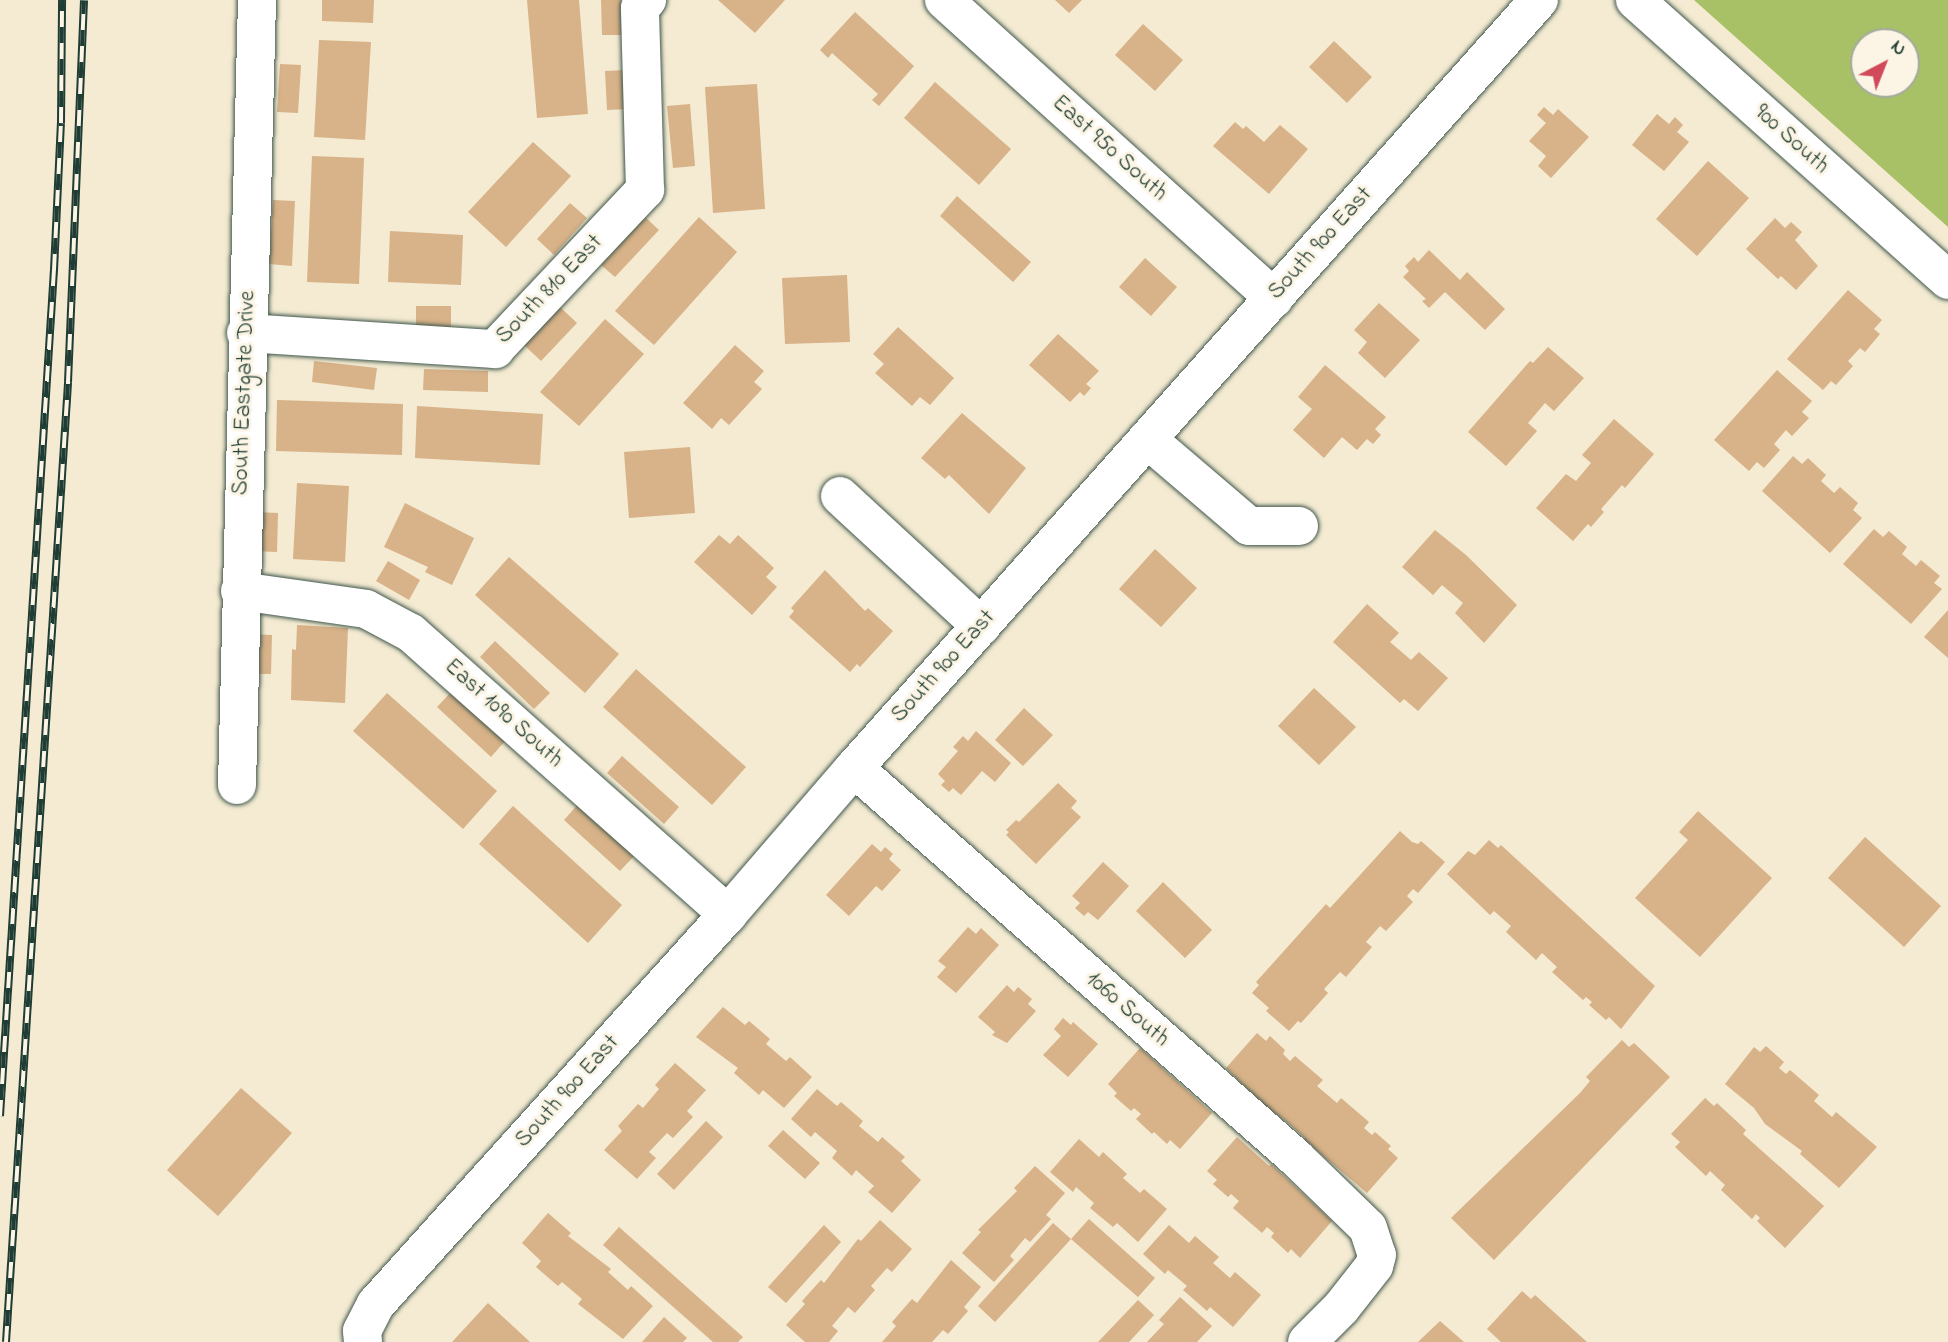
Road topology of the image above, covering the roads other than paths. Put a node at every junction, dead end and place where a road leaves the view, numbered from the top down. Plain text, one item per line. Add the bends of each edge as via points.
1 (257, 0) edge
2 (647, 0) edge
3 (944, 0) edge
4 (1539, 0) edge
5 (1635, 0) edge
6 (1948, 280) edge
7 (1274, 298) junction
8 (246, 333) junction
9 (1147, 439) junction
10 (840, 496) dead end
11 (1299, 526) dead end
12 (240, 591) junction
13 (981, 625) junction
14 (854, 768) junction
15 (237, 785) dead end
16 (728, 914) junction
17 (363, 1342) edge
18 (1307, 1342) edge

1 - 8 street, South Eastgate Drive
2 - 8 street, South 810 East via 640,8 645,190 495,349
3 - 7 street, East 950 South
4 - 7 street, South 900 East
5 - 6 street, 900 South
7 - 9 street, South 900 East
8 - 12 street, South Eastgate Drive
9 - 11 street via 1249,526
9 - 13 street, South 900 East
10 - 13 street
12 - 15 street, South Eastgate Drive
12 - 16 street, East 1090 South via 366,609 411,633
13 - 14 street, South 900 East
14 - 16 street, South 900 East
14 - 18 street, 1060 South via 1368,1228 1374,1240 1374,1266
16 - 17 street, South 900 East via 376,1304 362,1331

